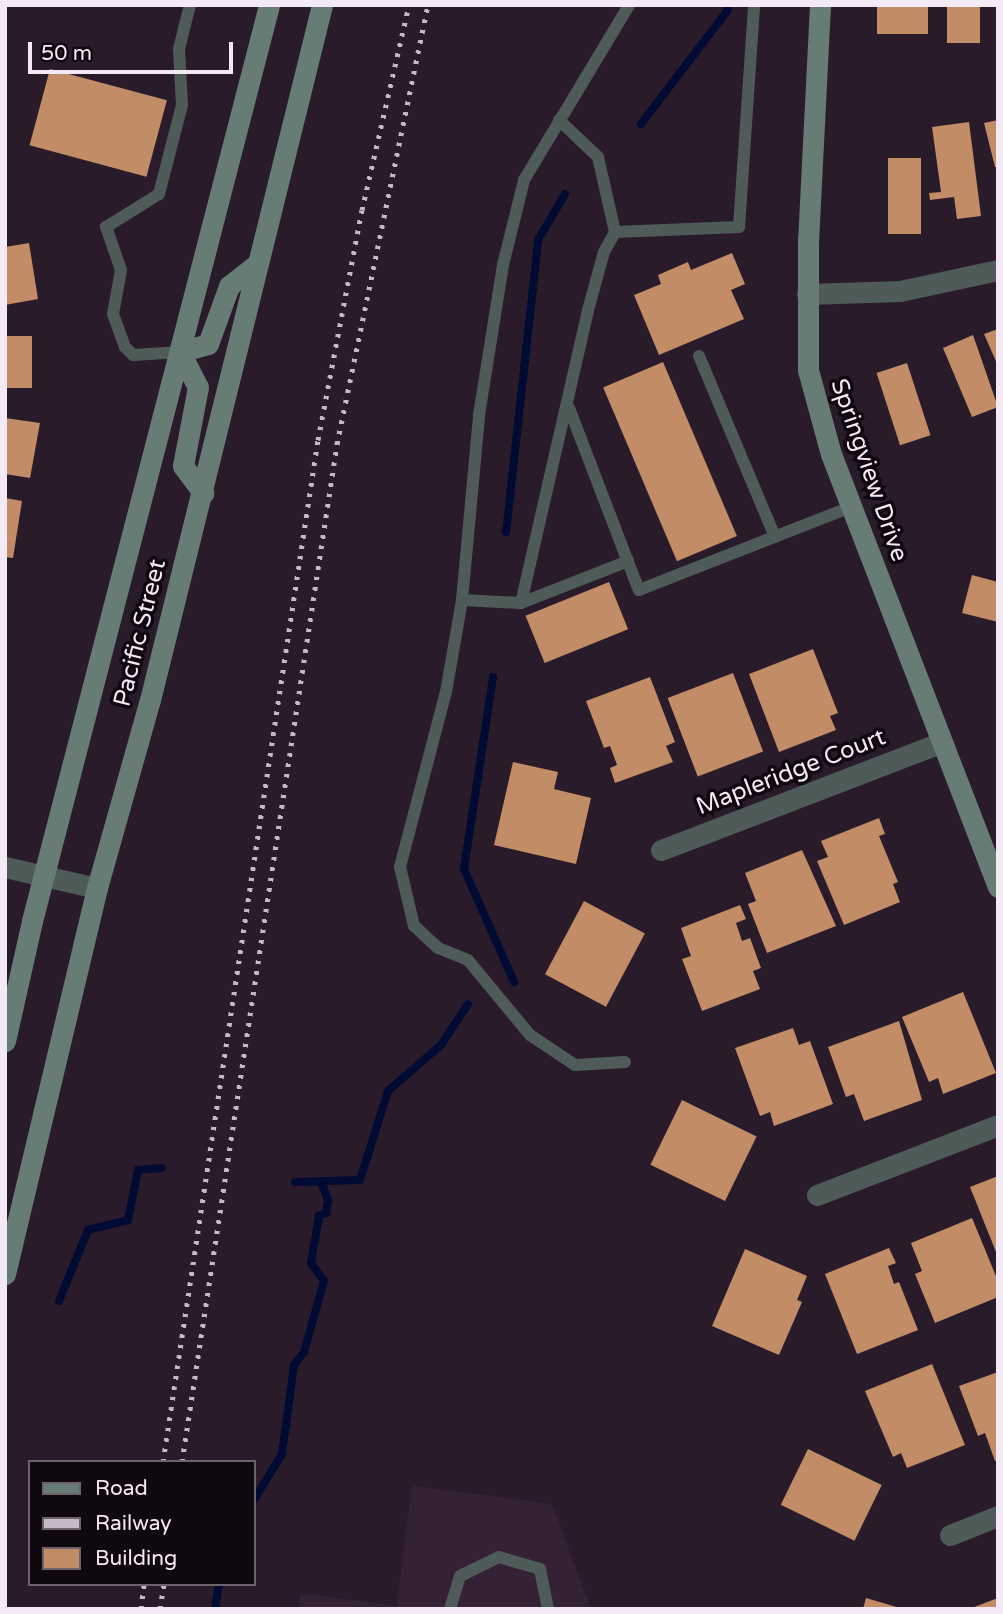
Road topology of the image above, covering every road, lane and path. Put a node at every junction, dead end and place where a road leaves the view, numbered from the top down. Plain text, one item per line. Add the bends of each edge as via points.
1 (190, 5) edge
2 (270, 5) edge
3 (322, 5) edge
4 (629, 5) edge
5 (754, 5) edge
6 (820, 5) edge
7 (559, 120) junction
8 (615, 232) junction
9 (256, 265) junction
10 (998, 270) edge
11 (807, 294) junction
12 (180, 352) junction
13 (699, 355) dead end
14 (569, 408) junction
15 (203, 493) junction
16 (851, 507) junction
17 (775, 537) junction
18 (628, 561) junction
19 (462, 600) junction
20 (521, 603) junction
21 (940, 743) junction
22 (661, 850) dead end
23 (5, 867) edge
24 (43, 878) junction
25 (998, 887) edge
26 (97, 888) junction
27 (5, 1041) edge
28 (625, 1062) dead end
29 (998, 1125) edge
30 (817, 1195) dead end
31 (5, 1274) edge
32 (998, 1516) edge
33 (950, 1535) dead end
34 (450, 1609) edge
35 (548, 1609) edge

1 - 12 lane via 179,49 181,105 159,194 106,226 121,270 113,314 125,348 132,355
2 - 12 main road, Pacific Street
3 - 9 main road, Pacific Street
4 - 7 lane
5 - 8 lane via 739,227
6 - 11 main road, Springview Drive
7 - 8 lane via 598,157
7 - 19 lane via 524,180 503,265 479,415
8 - 14 lane via 604,252 588,310
9 - 12 main road via 229,286 208,344
9 - 15 main road, Pacific Street
10 - 11 street via 900,291
11 - 16 main road, Springview Drive via 808,370
12 - 15 main road via 198,387 183,466
12 - 24 main road, Pacific Street
13 - 17 lane
14 - 18 lane
14 - 20 lane
15 - 26 main road, Pacific Street
16 - 17 lane
16 - 21 main road, Springview Drive
17 - 18 lane via 639,590
18 - 20 lane
19 - 20 lane
19 - 28 lane via 446,692 400,867 414,926 438,948 468,960 530,1035 575,1065
21 - 22 street, Mapleridge Court
21 - 25 main road, Springview Drive
23 - 24 street
24 - 26 street
24 - 27 main road, Pacific Street
26 - 31 main road, Pacific Street
29 - 30 street
32 - 33 street
34 - 35 lane via 460,1576 499,1557 540,1569

